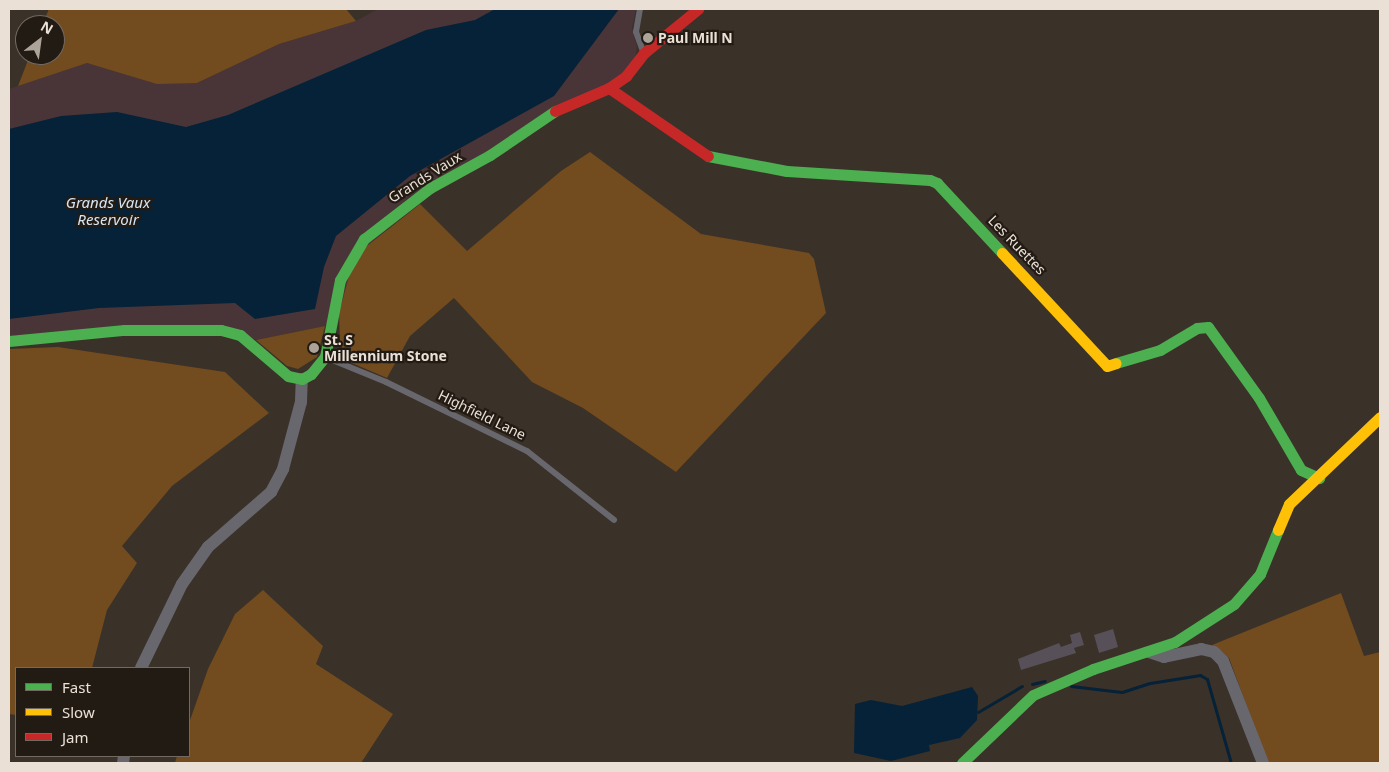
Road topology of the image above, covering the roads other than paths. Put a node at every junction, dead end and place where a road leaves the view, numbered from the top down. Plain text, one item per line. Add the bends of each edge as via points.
1 (640, 9) edge
2 (698, 9) edge
3 (644, 53) junction
4 (610, 88) junction
5 (9, 342) edge
6 (325, 358) junction
7 (302, 379) junction
8 (1380, 417) edge
9 (1319, 478) junction
10 (614, 520) dead end
11 (1149, 652) junction
12 (141, 667) edge
13 (962, 763) edge
14 (1263, 763) edge

1 - 3 lane via 636,32
2 - 3 street, Grands Vaux
3 - 4 street, Grands Vaux via 626,76
4 - 6 street, Grands Vaux via 555,111 490,155 430,188 364,239 340,280
4 - 9 street, Les Ruettes via 688,145 719,160 787,171 930,180 936,183 1107,366 1160,350 1198,328 1208,327 1259,398 1301,470 1307,476
5 - 7 street via 124,330 221,330 240,335 288,376
6 - 7 street
6 - 10 lane, Highfield Lane via 386,382 527,451
7 - 12 street via 301,402 283,469 272,492 208,547 182,584
8 - 9 street
9 - 11 street via 1289,504 1260,574 1240,598 1192,632
11 - 13 street via 1062,681 1033,695
11 - 14 street via 1164,657 1201,649 1214,652 1223,661

